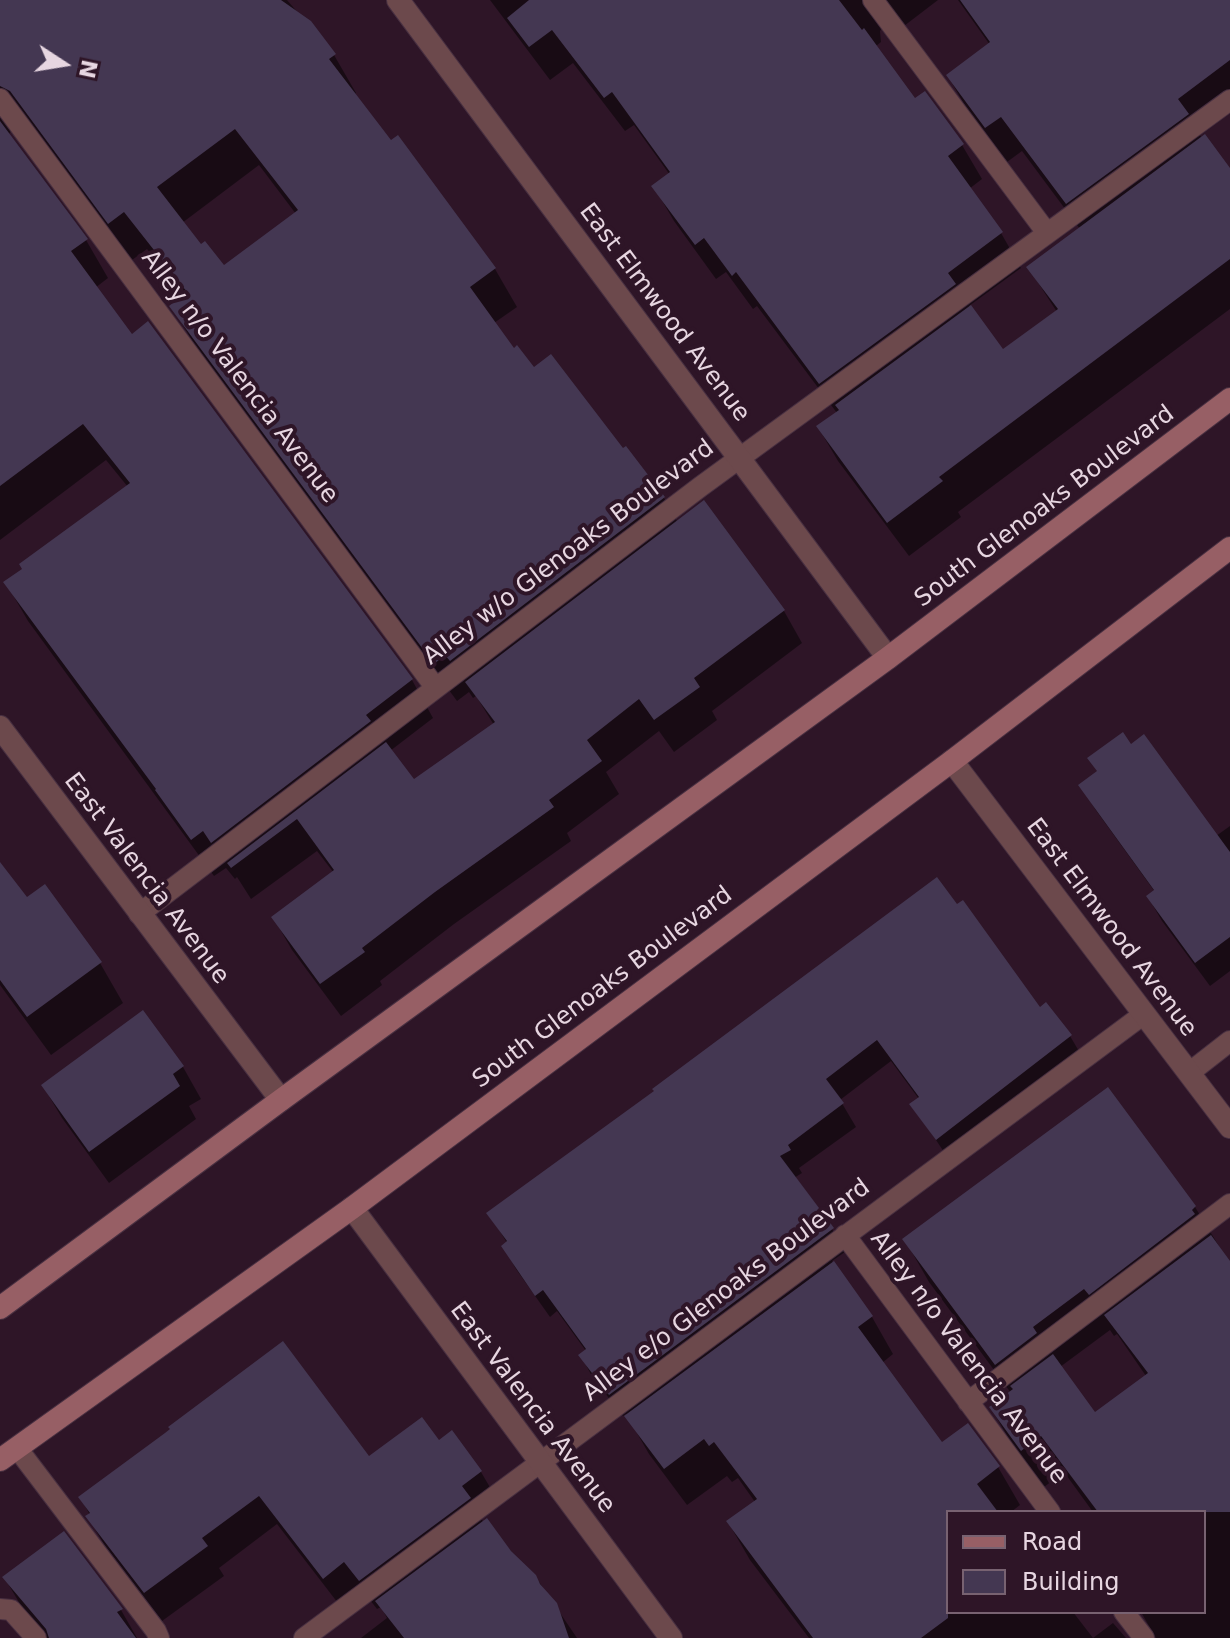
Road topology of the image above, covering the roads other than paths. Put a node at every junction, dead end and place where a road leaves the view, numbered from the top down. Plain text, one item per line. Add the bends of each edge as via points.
1 (398, 0) edge
2 (873, 0) edge
3 (0, 99) edge
4 (1230, 100) edge
5 (1047, 233) junction
6 (1230, 399) edge
7 (739, 458) junction
8 (1230, 548) edge
9 (888, 658) junction
10 (435, 687) junction
11 (0, 727) edge
12 (952, 761) junction
13 (139, 914) junction
14 (1144, 1014) junction
15 (1230, 1041) edge
16 (1189, 1073) junction
17 (281, 1100) junction
18 (1230, 1127) edge
19 (1230, 1204) edge
20 (352, 1208) junction
21 (845, 1235) junction
22 (0, 1308) edge
23 (968, 1402) junction
24 (8, 1454) edge
25 (540, 1462) junction
26 (1049, 1510) edge
27 (0, 1609) edge
28 (1126, 1614) edge
29 (36, 1638) edge
30 (159, 1638) edge
31 (304, 1638) edge
32 (671, 1638) edge
33 (1144, 1638) edge

1 - 7 street, East Elmwood Avenue
2 - 5 lane
3 - 10 lane, Alley n/o Valencia Avenue
4 - 5 lane, Alley w/o Glenoaks Boulevard
5 - 7 lane, Alley w/o Glenoaks Boulevard
6 - 9 main road, South Glenoaks Boulevard
7 - 9 street, East Elmwood Avenue
7 - 10 lane, Alley w/o Glenoaks Boulevard
8 - 12 main road, South Glenoaks Boulevard
9 - 17 main road, South Glenoaks Boulevard
10 - 13 lane, Alley w/o Glenoaks Boulevard
11 - 13 street, East Valencia Avenue
12 - 14 street, East Elmwood Avenue
12 - 20 main road, South Glenoaks Boulevard
13 - 17 street, East Valencia Avenue
14 - 16 street, East Elmwood Avenue
14 - 21 lane, Alley e/o Glenoaks Boulevard
15 - 16 lane
16 - 18 street, East Elmwood Avenue
17 - 22 main road, South Glenoaks Boulevard
19 - 23 lane
20 - 24 main road, South Glenoaks Boulevard
20 - 25 street, East Valencia Avenue
21 - 23 lane, Alley n/o Valencia Avenue
21 - 25 lane, Alley e/o Glenoaks Boulevard
23 - 26 lane, Alley n/o Valencia Avenue
24 - 30 lane
25 - 31 lane, Alley e/o Glenoaks Boulevard
25 - 32 street, East Valencia Avenue
27 - 29 lane via 11,1610
28 - 33 lane

